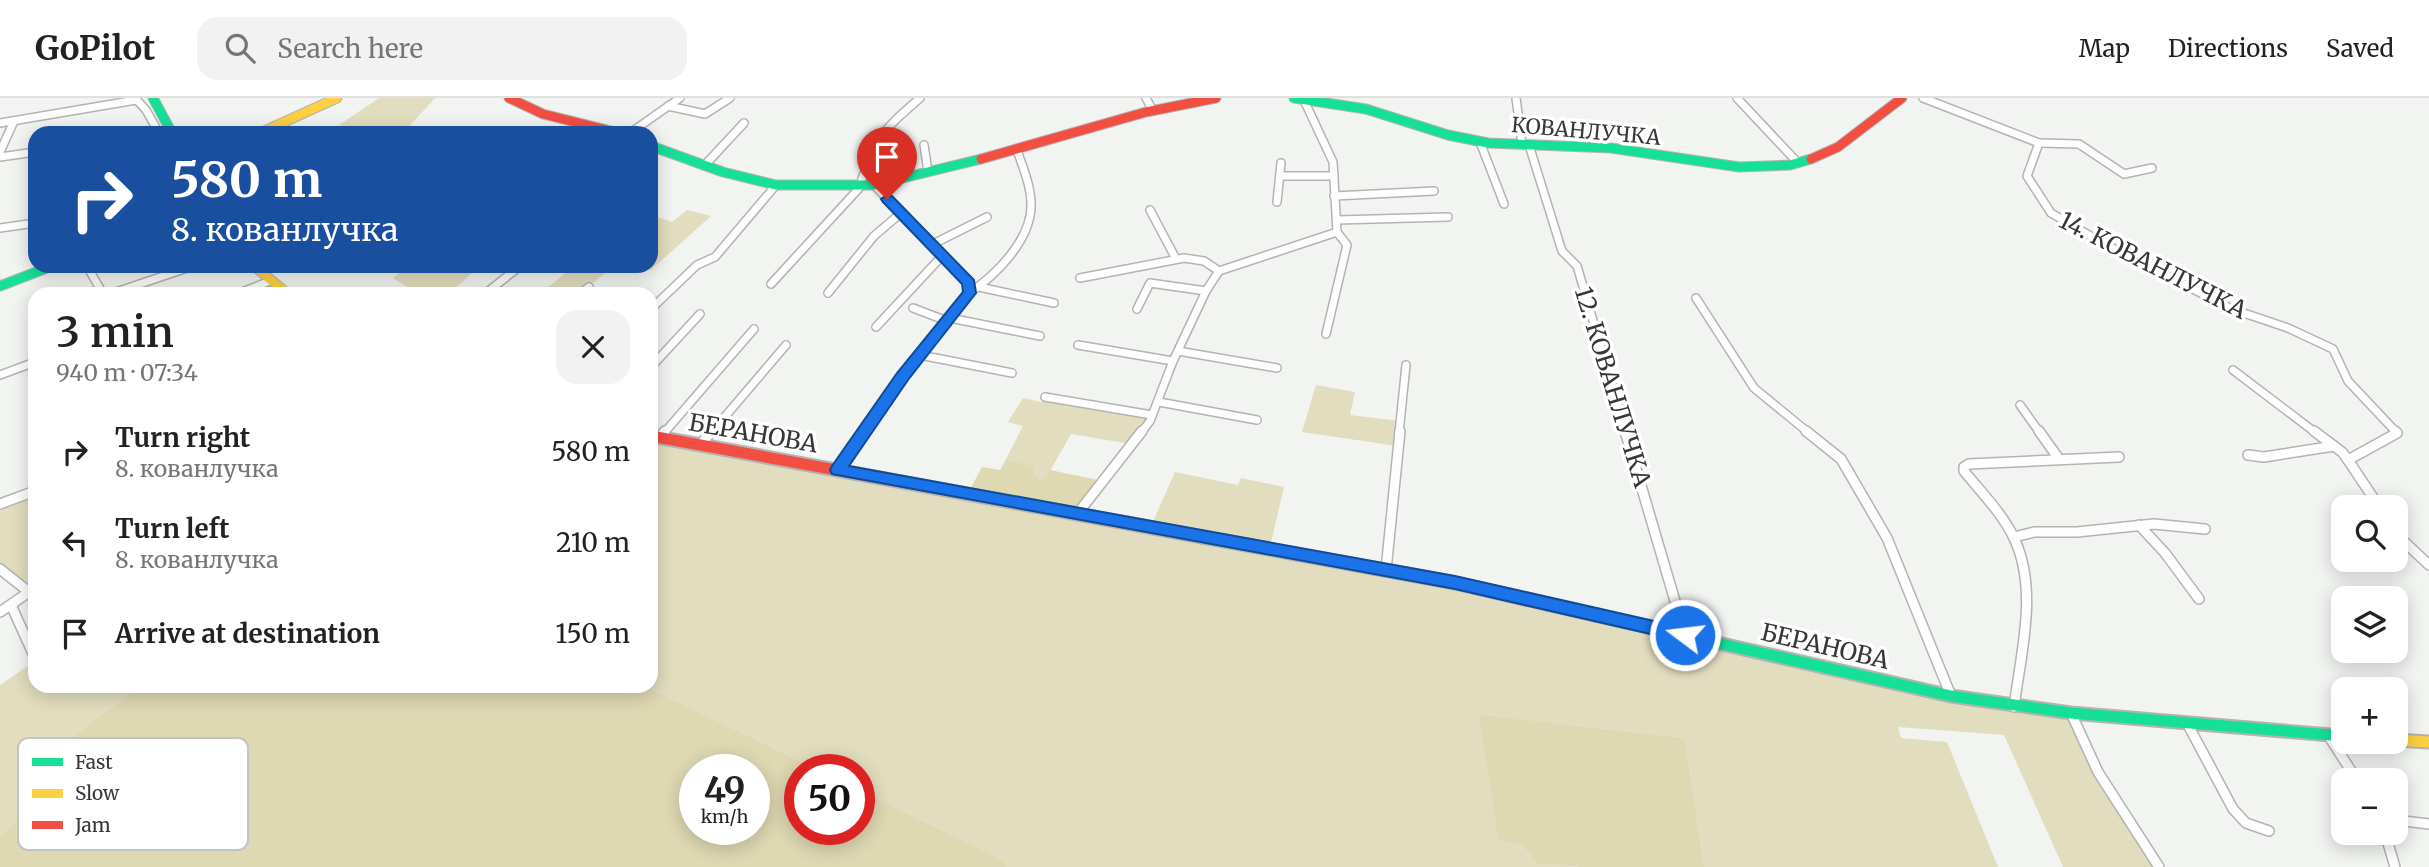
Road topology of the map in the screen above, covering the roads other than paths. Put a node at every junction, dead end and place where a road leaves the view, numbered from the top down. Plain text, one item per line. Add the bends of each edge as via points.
1 (337, 98) edge
2 (509, 98) edge
3 (680, 98) edge
4 (730, 98) edge
5 (920, 98) edge
6 (1146, 98) edge
7 (1216, 98) edge
8 (1294, 98) edge
9 (1303, 98) edge
10 (1516, 98) edge
11 (1737, 98) edge
12 (1902, 98) edge
13 (1923, 98) edge
14 (153, 99) edge
15 (137, 101) edge
16 (527, 101) edge
17 (668, 106) junction
18 (1153, 111) junction
19 (14, 121) junction
20 (0, 123) edge
21 (744, 123) dead end
22 (153, 126) edge
23 (168, 126) edge
24 (275, 126) edge
25 (591, 126) edge
26 (640, 126) edge
27 (1479, 142) junction
28 (2039, 143) junction
29 (924, 145) dead end
30 (1525, 145) junction
31 (658, 149) edge
32 (1017, 150) junction
33 (0, 152) edge
34 (28, 153) edge
35 (0, 157) edge
36 (1281, 163) dead end
37 (1798, 163) junction
38 (704, 166) junction
39 (2152, 168) dead end
40 (928, 172) junction
41 (1279, 176) junction
42 (1334, 176) junction
43 (776, 185) junction
44 (861, 185) junction
45 (874, 185) junction
46 (1434, 191) dead end
47 (1334, 196) junction
48 (1278, 202) dead end
49 (1504, 204) dead end
50 (1150, 209) dead end
51 (901, 213) junction
52 (987, 217) dead end
53 (1448, 217) dead end
54 (1337, 220) junction
55 (28, 224) edge
56 (0, 228) edge
57 (1337, 232) junction
58 (931, 245) junction
59 (942, 256) junction
60 (1177, 259) junction
61 (1219, 271) junction
62 (34, 273) edge
63 (172, 273) edge
64 (261, 273) edge
65 (511, 273) edge
66 (1080, 278) dead end
67 (270, 281) junction
68 (771, 284) dead end
69 (0, 286) edge
70 (130, 287) edge
71 (255, 287) edge
72 (278, 287) edge
73 (494, 287) edge
74 (979, 288) junction
75 (1206, 291) junction
76 (828, 293) dead end
77 (970, 293) junction
78 (1696, 298) dead end
79 (658, 302) edge
80 (1054, 303) dead end
81 (913, 308) dead end
82 (1137, 309) dead end
83 (700, 314) dead end
84 (949, 319) junction
85 (876, 327) dead end
86 (754, 329) dead end
87 (1326, 334) dead end
88 (1040, 336) dead end
89 (786, 345) dead end
90 (1078, 345) dead end
91 (1178, 351) junction
92 (920, 355) junction
93 (658, 359) edge
94 (1173, 361) junction
95 (28, 365) edge
96 (1406, 365) dead end
97 (1277, 368) dead end
98 (2233, 370) dead end
99 (1012, 373) dead end
100 (0, 375) edge
101 (1045, 397) dead end
102 (1159, 402) junction
103 (2020, 405) dead end
104 (1152, 415) junction
105 (1257, 420) dead end
106 (658, 434) edge
107 (658, 438) edge
108 (700, 445) junction
109 (2334, 446) junction
110 (2248, 455) dead end
111 (2119, 457) dead end
112 (2059, 458) junction
113 (2348, 460) junction
114 (838, 470) junction
115 (28, 494) edge
116 (2371, 495) edge
117 (0, 504) edge
118 (1078, 513) junction
119 (2139, 525) junction
120 (2206, 528) dead end
121 (2014, 537) junction
122 (2408, 543) edge
123 (2426, 556) edge
124 (2429, 565) edge
125 (0, 569) edge
126 (1386, 570) junction
127 (28, 591) edge
128 (28, 593) edge
129 (2199, 599) dead end
130 (11, 605) junction
131 (0, 612) edge
132 (1685, 635) junction
133 (28, 643) edge
134 (1951, 696) junction
135 (2014, 706) junction
136 (2071, 713) junction
137 (2186, 723) junction
138 (2328, 735) junction
139 (2331, 735) edge
140 (2408, 741) edge
141 (2429, 742) edge
142 (2349, 768) edge
143 (2408, 821) edge
144 (2429, 824) edge
145 (2269, 831) dead end
146 (2389, 845) edge
147 (2159, 867) edge
148 (2395, 867) edge

1 - 24 street
2 - 16 street
3 - 17 street
4 - 17 street via 705,114
5 - 44 street via 883,130
6 - 18 street
7 - 18 street
8 - 9 street, КОВАНЛУЧКА
9 - 27 street, КОВАНЛУЧКА via 1362,107
9 - 42 street via 1331,156
10 - 30 street, 12. КОВАНЛУЧКА
11 - 37 street
12 - 37 street, КОВАНЛУЧКА via 1836,149
13 - 28 street
14 - 15 street
14 - 23 street
15 - 19 street
15 - 22 street
16 - 25 street via 552,116
17 - 26 street
18 - 32 street
19 - 20 street
19 - 33 street
21 - 38 street
27 - 30 street, КОВАНЛУЧКА
27 - 49 street
28 - 39 street via 2079,144 2124,174
28 - 113 street, 14. КОВАНЛУЧКА via 2028,176 2050,213 2194,292 2333,349 2348,381 2397,433
29 - 40 street
30 - 37 street, КОВАНЛУЧКА via 1613,148 1744,169
30 - 132 street, 12. КОВАНЛУЧКА via 1562,251 1577,266
31 - 38 street
32 - 40 street
32 - 74 street via 1028,185 1031,209 1027,228
34 - 35 street
36 - 41 street
38 - 43 street
40 - 45 street
41 - 42 street
41 - 48 street
42 - 47 street
43 - 44 street
43 - 79 street via 715,257 697,265
44 - 45 street
44 - 68 street
45 - 51 street
46 - 47 street
47 - 54 street
50 - 60 street
51 - 58 street
51 - 76 street via 874,236
52 - 58 street
53 - 54 street
54 - 57 street
55 - 56 street
57 - 61 street
57 - 87 street via 1347,245
58 - 59 street
59 - 77 street via 969,283
59 - 85 street
60 - 61 street via 1205,261
60 - 66 street
61 - 75 street
62 - 69 street
63 - 70 street
64 - 67 street
65 - 73 street
67 - 71 street
67 - 72 street
74 - 77 street
74 - 80 street
75 - 82 street via 1150,283
75 - 91 street
77 - 84 street
78 - 134 street via 1754,388 1842,459 1887,538
81 - 84 street
83 - 93 street
84 - 88 street
84 - 92 street
86 - 106 street
89 - 108 street
90 - 94 street
91 - 94 street
91 - 97 street
92 - 99 street
92 - 114 street
94 - 102 street
95 - 100 street
96 - 126 street
98 - 109 street
101 - 104 street
102 - 104 street
102 - 105 street
103 - 112 street
104 - 118 street
107 - 108 street, БЕРАНОВА
108 - 114 street, БЕРАНОВА
109 - 110 street via 2264,457
109 - 113 street
111 - 112 street
112 - 121 street via 1964,467
113 - 116 street
114 - 118 street, БЕРАНОВА
115 - 117 street
118 - 126 street, БЕРАНОВА
119 - 120 street
119 - 121 street
119 - 129 street
121 - 135 street via 2026,572 2026,595
122 - 123 street
123 - 124 street
125 - 127 street
126 - 132 street, БЕРАНОВА
128 - 130 street
130 - 131 street
130 - 133 street
132 - 134 street, БЕРАНОВА
134 - 135 street, БЕРАНОВА
135 - 136 street, БЕРАНОВА
136 - 137 street, БЕРАНОВА
136 - 147 street via 2098,772
137 - 138 street, БЕРАНОВА
137 - 145 street via 2234,808 2246,823
138 - 139 street, БЕРАНОВА
138 - 142 street
140 - 141 street
143 - 144 street
146 - 148 street

